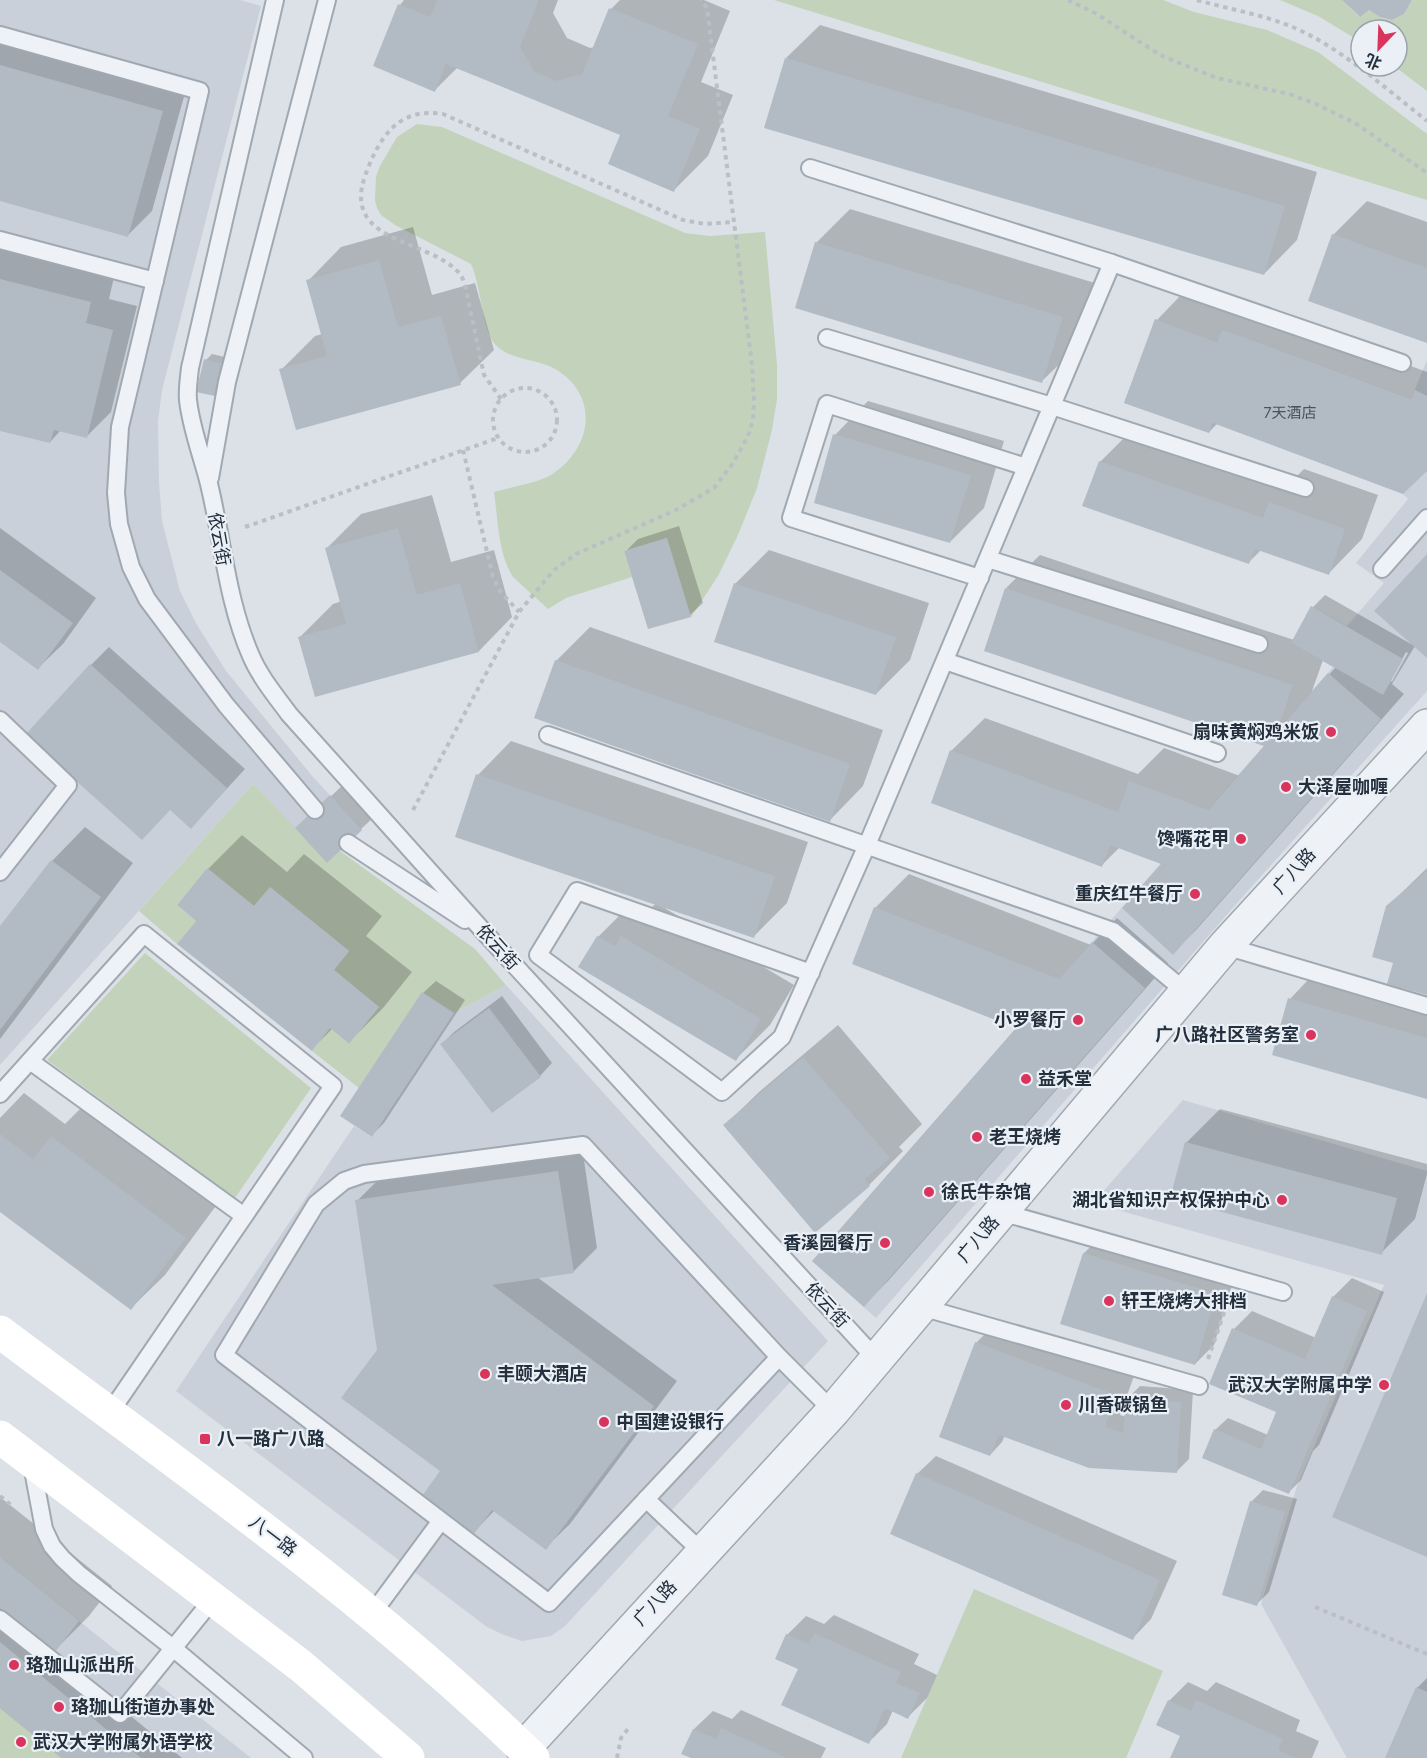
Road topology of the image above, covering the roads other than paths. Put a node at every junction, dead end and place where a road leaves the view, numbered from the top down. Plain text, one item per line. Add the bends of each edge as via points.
1 (275, 0) edge
2 (327, 0) edge
3 (0, 35) edge
4 (810, 168) dead end
5 (0, 240) edge
6 (1112, 263) junction
7 (155, 281) junction
8 (827, 338) dead end
9 (1402, 363) dead end
10 (1052, 406) junction
11 (1026, 467) junction
12 (209, 485) junction
13 (1305, 488) dead end
14 (1427, 518) edge
15 (988, 559) junction
16 (1382, 569) dead end
17 (980, 578) junction
18 (1259, 644) dead end
19 (945, 661) junction
20 (0, 720) edge
21 (1427, 726) edge
22 (548, 735) dead end
23 (1217, 753) dead end
24 (315, 810) dead end
25 (348, 843) dead end
26 (867, 845) junction
27 (0, 872) edge
28 (485, 933) junction
29 (1225, 946) junction
30 (811, 974) junction
31 (1186, 992) junction
32 (1427, 1006) edge
33 (30, 1061) junction
34 (0, 1094) edge
35 (1001, 1212) junction
36 (244, 1216) junction
37 (1283, 1292) dead end
38 (921, 1306) junction
39 (0, 1332) edge
40 (780, 1357) junction
41 (877, 1360) junction
42 (1199, 1386) road end
43 (833, 1411) junction
44 (109, 1414) junction
45 (0, 1437) edge
46 (31, 1461) junction
47 (646, 1499) junction
48 (440, 1521) junction
49 (702, 1552) junction
50 (213, 1599) junction
51 (372, 1614) junction
52 (0, 1619) edge
53 (173, 1648) junction
54 (528, 1754) edge
55 (304, 1758) edge
56 (408, 1758) edge

1 - 12 lane, 依云街 via 190,368 189,409
2 - 12 lane via 227,382
3 - 7 lane via 200,91
4 - 6 lane
5 - 7 lane
6 - 9 lane
6 - 10 lane
7 - 24 lane via 120,427 116,493 124,547 147,599 226,705
8 - 10 lane
10 - 11 lane
10 - 13 lane
11 - 15 lane
11 - 17 lane via 827,404 791,518
12 - 28 lane, 依云街 via 226,579 252,658 267,683 289,714
14 - 16 lane
15 - 17 lane
15 - 18 lane
17 - 19 lane
19 - 23 lane
19 - 26 lane
20 - 27 lane via 68,785
21 - 29 street, 广八路
22 - 26 lane
25 - 28 lane
26 - 30 lane
26 - 31 lane via 1113,931
28 - 41 lane, 依云街
29 - 31 street, 广八路
29 - 32 lane
30 - 30 lane via 577,891 538,955 722,1092 782,1037
31 - 35 street, 广八路
33 - 34 lane
33 - 36 lane
33 - 36 lane via 144,934 333,1086
35 - 37 lane
35 - 38 street, 广八路
36 - 44 lane
38 - 41 street, 广八路
38 - 42 lane
39 - 44 main road, 八一路
40 - 43 lane
40 - 47 lane
40 - 48 lane via 582,1145 364,1173 344,1181 316,1204 224,1356
41 - 43 street, 广八路
43 - 49 street, 广八路
44 - 51 main road, 八一路
45 - 46 main road
46 - 50 main road
46 - 53 lane via 44,1529 52,1546 79,1574
47 - 48 lane via 549,1603
47 - 49 lane
48 - 51 lane
49 - 54 street, 广八路
50 - 53 lane
50 - 56 main road via 301,1666
51 - 54 main road, 八一路
52 - 53 lane via 120,1714
53 - 55 lane

